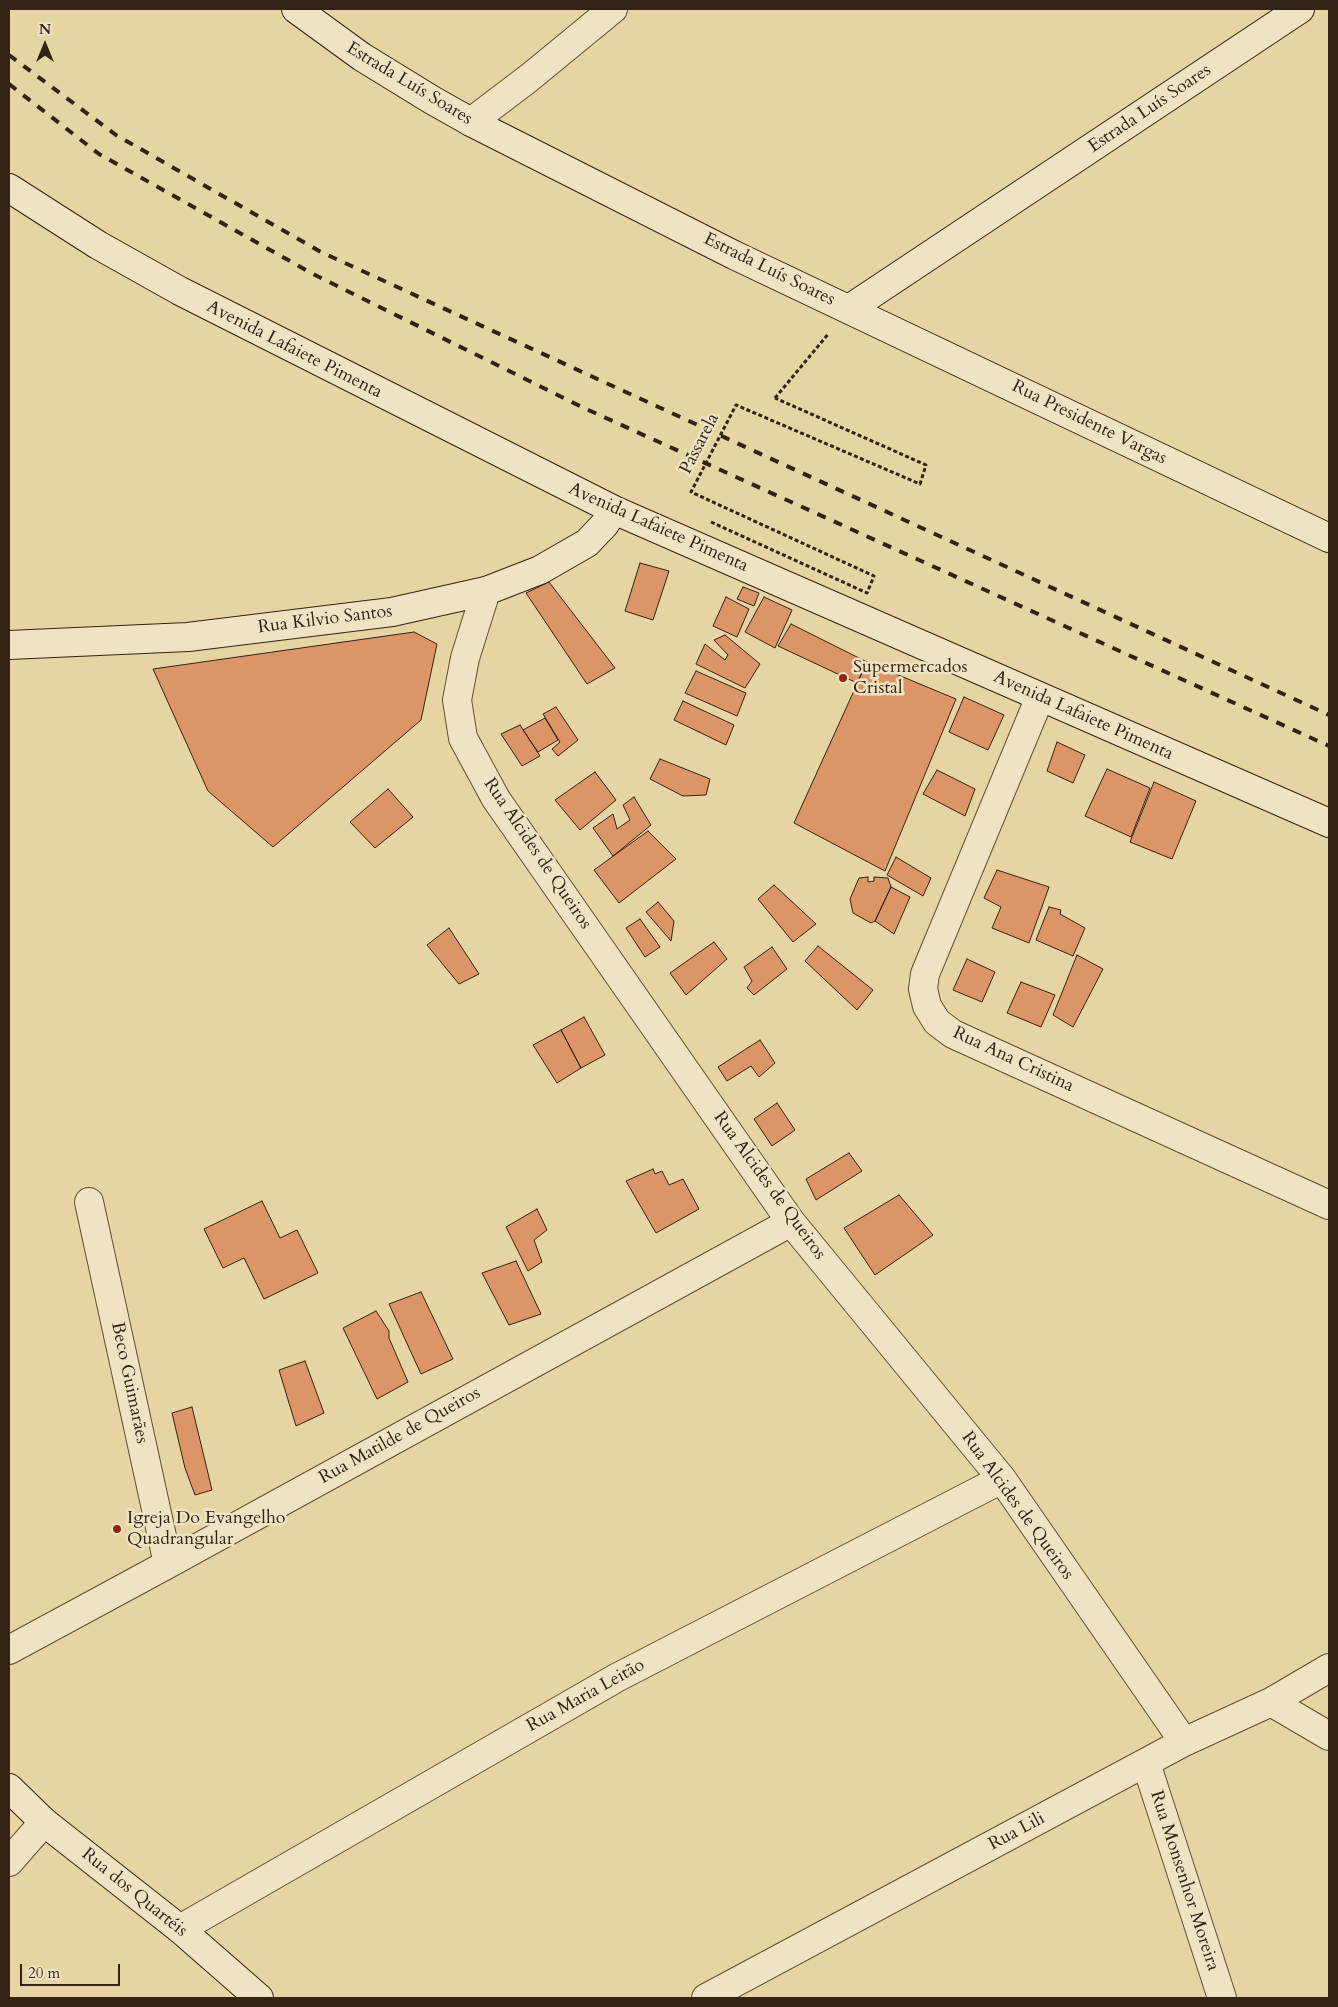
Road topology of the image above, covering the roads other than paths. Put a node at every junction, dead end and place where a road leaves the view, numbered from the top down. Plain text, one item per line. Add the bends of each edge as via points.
1 (296, 9) edge
2 (613, 9) edge
3 (1300, 9) edge
4 (471, 122) junction
5 (9, 188) edge
6 (849, 308) junction
7 (614, 510) junction
8 (1329, 538) edge
9 (486, 590) junction
10 (9, 645) edge
11 (1040, 697) junction
12 (1329, 823) edge
13 (89, 1202) dead end
14 (1329, 1205) edge
15 (791, 1222) junction
16 (1002, 1479) junction
17 (168, 1564) junction
18 (9, 1650) edge
19 (1329, 1668) edge
20 (1271, 1702) junction
21 (1329, 1736) edge
22 (1184, 1742) junction
23 (1146, 1764) junction
24 (9, 1788) edge
25 (44, 1822) junction
26 (9, 1862) edge
27 (180, 1929) junction
28 (259, 1998) edge
29 (706, 1998) edge
30 (1222, 1998) edge

1 - 4 street, Estrada Luís Soares via 362,57
2 - 4 street
3 - 6 street, Estrada Luís Soares
4 - 6 street, Estrada Luís Soares via 734,255
5 - 7 street, Avenida Lafaiete Pimenta via 98,245 180,291
6 - 8 street, Rua Presidente Vargas
7 - 9 street, Rua Kilvio Santos via 587,543 540,570
7 - 11 street, Avenida Lafaiete Pimenta
9 - 10 street, Rua Kilvio Santos via 392,612 188,637
9 - 15 street, Rua Alcides de Queiros via 456,700 463,738 496,799
11 - 12 street, Avenida Lafaiete Pimenta
11 - 14 street, Rua Ana Cristina via 925,974 923,989 927,1006 937,1022 952,1034
13 - 17 street, Beco Guimarães
15 - 16 street, Rua Alcides de Queiros
15 - 17 street, Rua Matilde de Queiros
16 - 22 street, Rua Alcides de Queiros
16 - 27 street, Rua Maria Leitão via 618,1677
17 - 18 street, Rua Matilde de Queiros
19 - 20 street, Rua Lili
20 - 21 street
20 - 22 street, Rua Lili
22 - 23 street, Rua Lili
23 - 29 street, Rua Lili
23 - 30 street, Rua Monsenhor Moreira
24 - 25 street, Rua dos Quartéis
25 - 26 street
25 - 27 street, Rua dos Quartéis
27 - 28 street, Rua dos Quartéis

